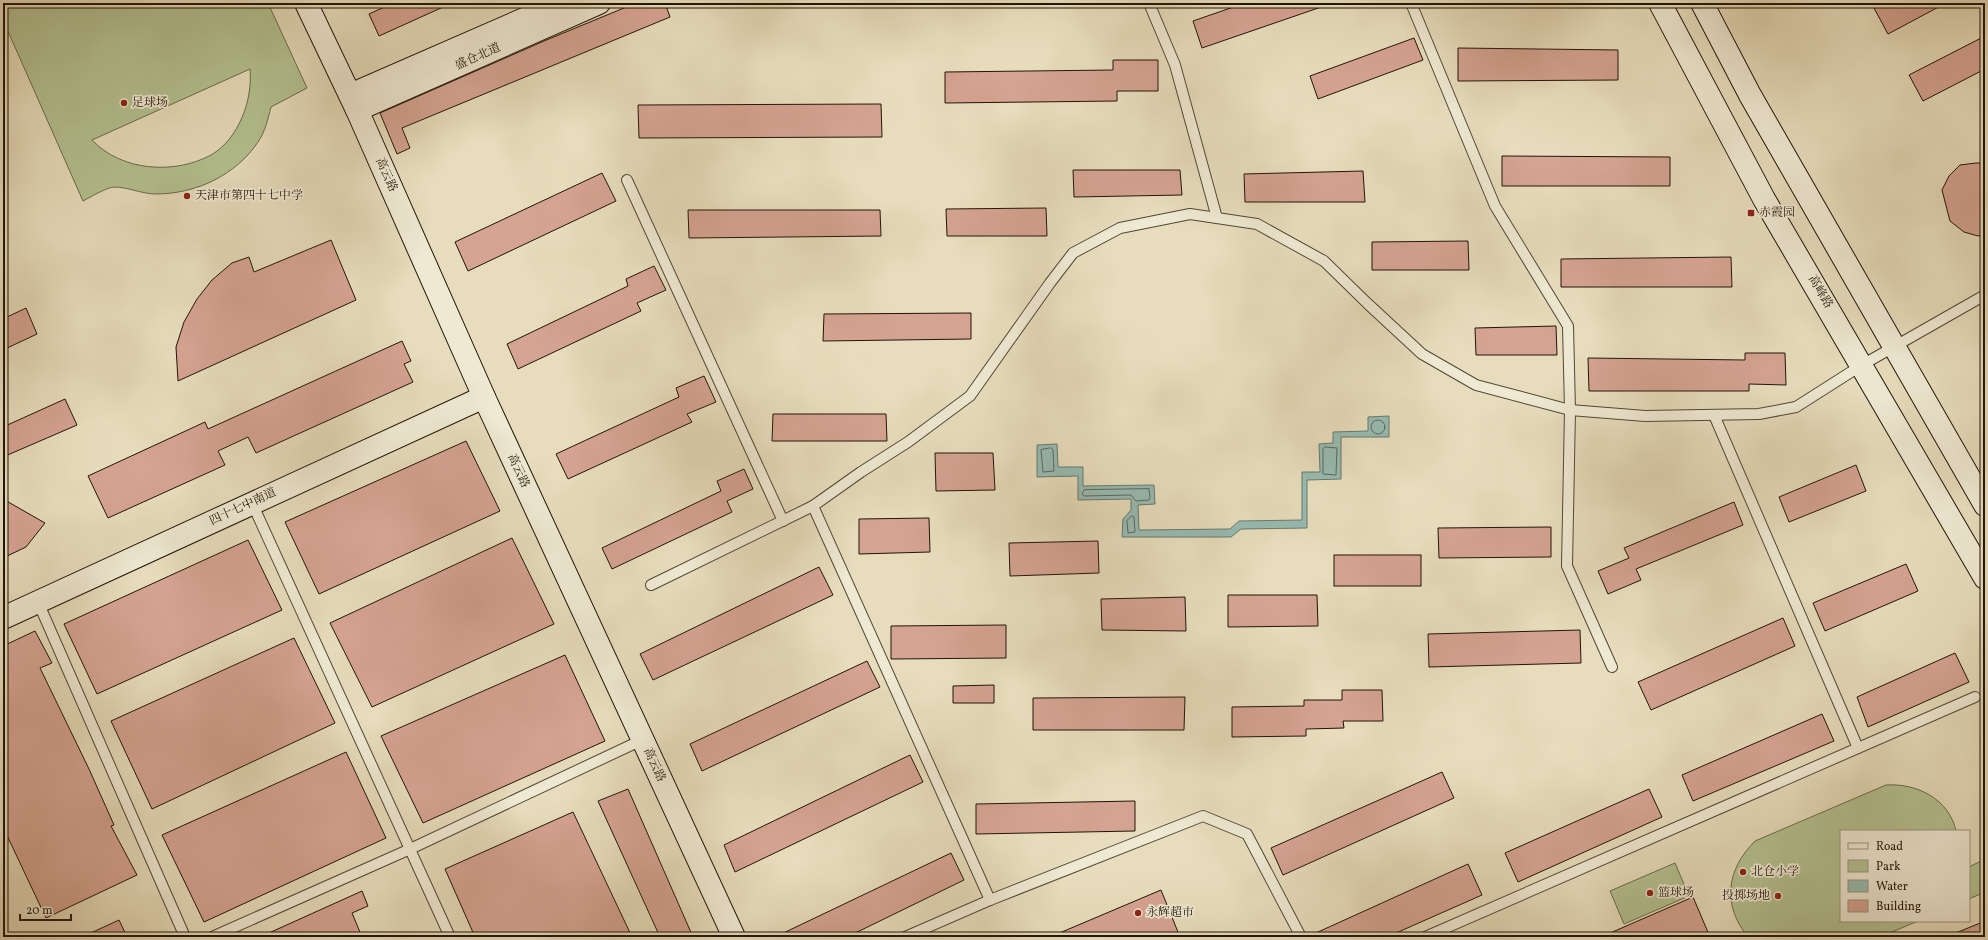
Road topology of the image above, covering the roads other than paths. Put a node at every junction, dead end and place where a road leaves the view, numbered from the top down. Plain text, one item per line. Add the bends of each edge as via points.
1 (306, 3) edge
2 (561, 3) edge
3 (599, 3) edge
4 (1149, 3) edge
5 (1411, 3) edge
6 (1660, 3) edge
7 (1702, 3) edge
8 (353, 103) junction
9 (627, 180) dead end
10 (1217, 218) junction
11 (1985, 295) edge
12 (1893, 348) junction
13 (1862, 365) junction
14 (484, 397) junction
15 (1570, 410) junction
16 (1714, 415) junction
17 (252, 503) junction
18 (1985, 505) edge
19 (813, 506) junction
20 (784, 520) junction
21 (1985, 578) edge
22 (651, 585) dead end
23 (38, 602) junction
24 (3, 618) edge
25 (1612, 666) dead end
26 (1975, 697) dead end
27 (642, 740) junction
28 (1858, 748) junction
29 (408, 850) junction
30 (990, 900) junction
31 (185, 937) edge
32 (212, 937) edge
33 (450, 937) edge
34 (734, 937) edge
35 (905, 937) edge
36 (1301, 937) edge
37 (1425, 937) edge

1 - 8 street, 高云路
2 - 8 street, 盛仓北道
3 - 8 street, 盛仓北道
4 - 10 lane via 1175,66
5 - 15 lane via 1494,206 1568,326
6 - 13 street, 高峰路 via 1764,199
7 - 12 street via 1750,96
8 - 14 street, 高云路
9 - 20 lane
10 - 15 lane via 1257,224 1324,261 1422,354 1476,385
10 - 19 lane via 1190,214 1120,228 1073,253 970,396 908,442
11 - 12 lane
12 - 13 lane
12 - 18 street
13 - 16 lane via 1796,407 1759,414
13 - 21 street, 高峰路
14 - 17 street, 四十七中南道
14 - 27 street, 高云路
15 - 16 lane via 1645,416
15 - 25 lane via 1567,566
16 - 28 lane
17 - 23 street, 四十七中南道
17 - 29 lane
19 - 20 lane
19 - 30 lane
20 - 22 lane
23 - 24 street, 四十七中南道
23 - 31 lane
26 - 28 lane
27 - 29 lane
27 - 34 street, 高云路
28 - 37 lane
29 - 32 lane
29 - 33 lane
30 - 35 lane
30 - 36 lane via 1203,816 1247,834

